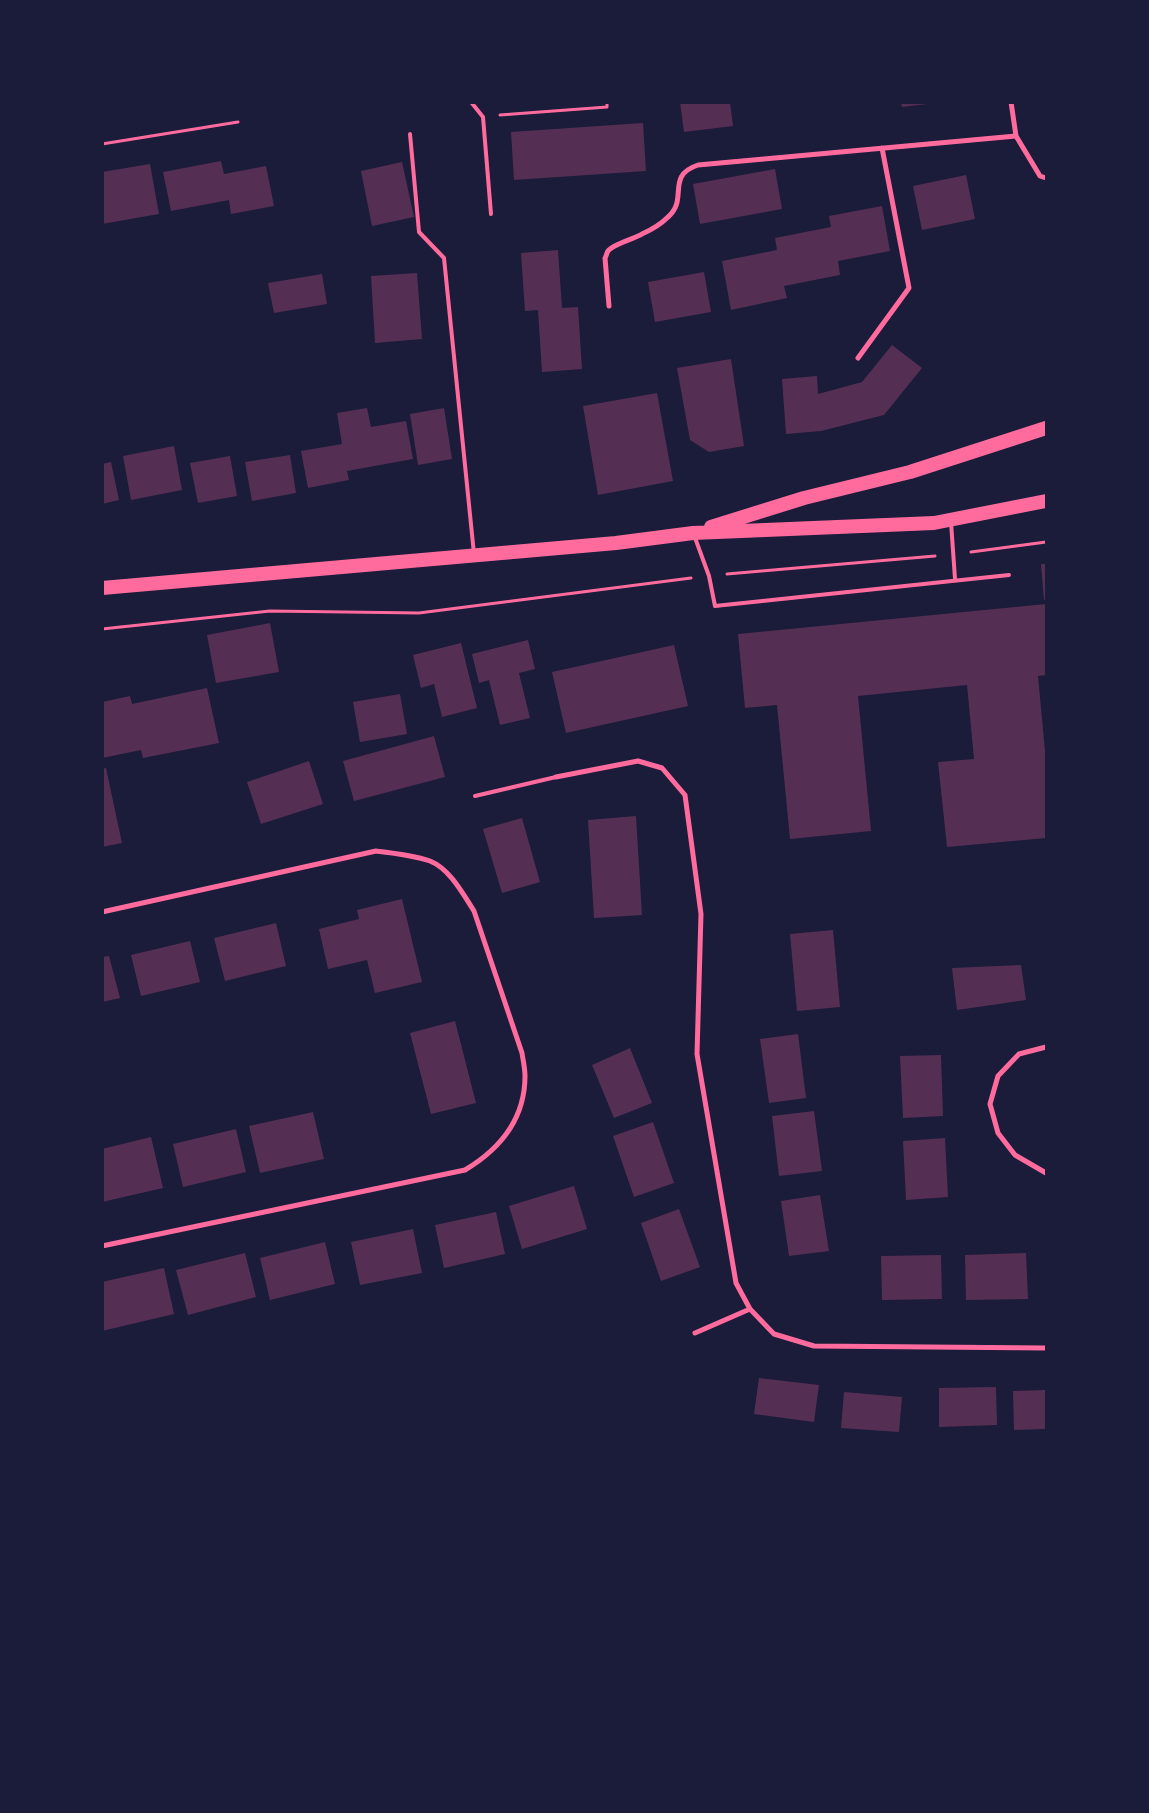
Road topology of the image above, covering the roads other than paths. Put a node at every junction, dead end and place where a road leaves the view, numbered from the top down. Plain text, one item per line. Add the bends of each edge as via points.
1 (470, 102) edge
2 (1011, 102) edge
3 (410, 134) dead end
4 (1016, 136) junction
5 (882, 148) junction
6 (1046, 178) edge
7 (491, 214) dead end
8 (609, 306) dead end
9 (858, 358) dead end
10 (1046, 428) edge
11 (1046, 501) edge
12 (951, 520) junction
13 (694, 533) junction
14 (474, 556) junction
15 (1008, 575) dead end
16 (955, 579) junction
17 (102, 588) edge
18 (556, 777) joint
19 (475, 796) dead end
20 (102, 912) edge
21 (1046, 1047) edge
22 (1046, 1173) edge
23 (102, 1246) edge
24 (750, 1309) junction
25 (695, 1333) dead end
26 (1046, 1348) edge

1 - 7 lane via 482,116
2 - 4 street
3 - 14 lane via 419,232 444,258
4 - 5 street
4 - 6 street via 1040,176
5 - 8 street via 690,167 681,175 678,199 670,216 607,252
5 - 9 street via 909,288
10 - 13 highway via 910,472 804,498
11 - 12 highway
12 - 13 highway
12 - 16 lane
13 - 14 highway via 616,544
13 - 16 lane via 709,576 715,606
14 - 17 highway
15 - 16 lane
18 - 19 lane
18 - 24 street via 638,760 662,768 685,795 701,914 697,1054 736,1283
20 - 23 street via 376,851 432,862 447,874 474,911 522,1052 525,1076 523,1094 509,1131 496,1148 465,1170
21 - 22 street via 1019,1054 998,1076 990,1104 998,1133 1015,1155
24 - 25 street
24 - 26 street via 774,1334 814,1346

